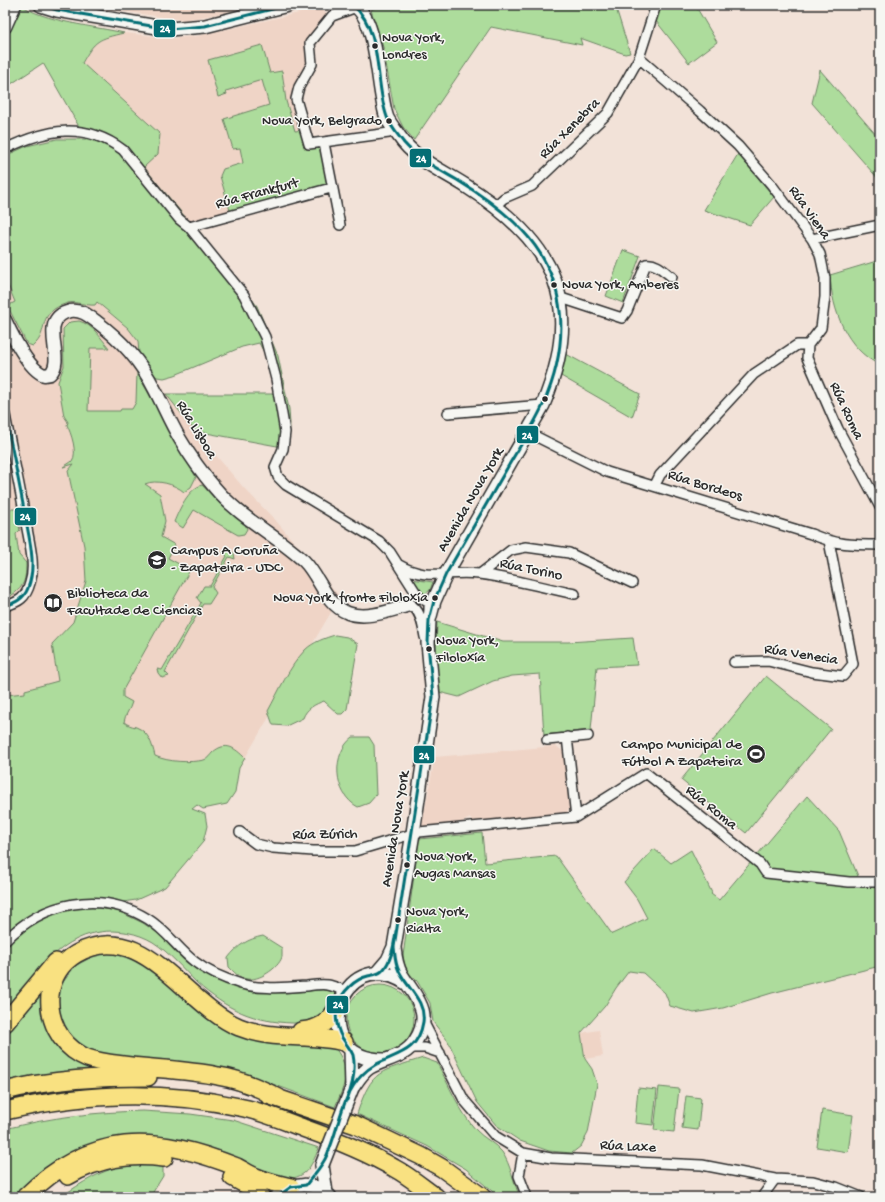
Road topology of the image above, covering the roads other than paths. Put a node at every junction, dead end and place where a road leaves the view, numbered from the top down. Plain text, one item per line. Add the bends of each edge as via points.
1 (15, 5) edge
2 (40, 5) edge
3 (288, 5) edge
4 (656, 5) edge
5 (357, 6) edge
6 (5, 27) edge
7 (639, 58) junction
8 (394, 129) junction
9 (324, 143) junction
10 (5, 149) edge
11 (331, 188) junction
12 (495, 206) junction
13 (340, 225) dead end
14 (880, 225) edge
15 (189, 227) junction
16 (812, 239) junction
17 (672, 277) dead end
18 (561, 298) junction
19 (5, 320) edge
20 (808, 346) junction
21 (543, 405) junction
22 (448, 413) dead end
23 (5, 415) edge
24 (529, 433) junction
25 (655, 486) junction
26 (880, 507) edge
27 (828, 541) junction
28 (880, 545) edge
29 (398, 565) junction
30 (446, 574) junction
31 (480, 574) junction
32 (632, 583) dead end
33 (575, 594) dead end
34 (425, 601) junction
35 (410, 605) junction
36 (5, 606) edge
37 (429, 620) junction
38 (428, 642) junction
39 (734, 662) dead end
40 (588, 736) dead end
41 (567, 737) junction
42 (548, 740) dead end
43 (576, 817) junction
44 (240, 832) dead end
45 (413, 833) junction
46 (880, 882) edge
47 (5, 941) edge
48 (394, 947) junction
49 (376, 974) junction
50 (408, 984) junction
51 (346, 991) junction
52 (337, 1008) junction
53 (423, 1021) junction
54 (5, 1023) edge
55 (348, 1046) junction
56 (410, 1048) junction
57 (440, 1053) junction
58 (386, 1060) junction
59 (352, 1088) junction
60 (5, 1091) edge
61 (279, 1098) junction
62 (5, 1111) edge
63 (523, 1153) junction
64 (322, 1165) junction
65 (775, 1179) junction
66 (298, 1186) junction
67 (328, 1195) edge
68 (25, 1197) edge
69 (42, 1197) edge
70 (261, 1197) edge
71 (277, 1197) edge
72 (436, 1197) edge
73 (482, 1197) edge
74 (527, 1197) edge
75 (762, 1197) edge
76 (861, 1197) edge

1 - 6 street
2 - 3 main road via 169,29 205,26
4 - 7 street, Rúa Xenebra
5 - 8 main road, Avenida Nova York via 371,31 381,95 387,119
5 - 9 street via 332,16 310,43 312,64 299,87 296,99 310,144
7 - 12 street, Rúa Xenebra via 612,108 602,119 532,186 504,198
7 - 16 street, Rúa Viena via 738,146 771,184
8 - 9 street via 389,133
8 - 12 main road, Avenida Nova York via 403,143 424,161
9 - 11 street
10 - 15 street via 29,137 52,132 81,131 98,136 123,150 179,219
11 - 13 street
11 - 15 street, Rúa Frankfurt
12 - 18 main road, Avenida Nova York via 515,222 539,251
14 - 16 street
15 - 29 street via 244,295 265,337 276,379 285,432 275,467 278,477 286,485 379,541
16 - 20 street, Rúa Viena via 821,260 825,278 825,297 821,328
17 - 18 street via 650,263 646,264 622,318
18 - 21 main road, Avenida Nova York via 562,345 554,378
19 - 35 street, Rúa Lisboa via 21,350 44,376 55,368 55,323 70,311 86,314 126,348 137,361 154,387 181,440 216,490 304,561 333,603 350,614 362,615
20 - 25 street via 797,345 746,381 660,475
20 - 26 street, Rúa Roma via 807,358 838,429
21 - 22 street
21 - 24 main road, Avenida Nova York
23 - 36 street via 33,568 27,593 19,602
24 - 25 street, Rúa Bordeos via 607,472
24 - 30 main road, Avenida Nova York
25 - 27 street, Rúa Bordeos
27 - 28 street, Rúa Bordeos
27 - 39 street, Rúa Venecia via 853,664 843,676 812,672 768,661
29 - 30 street, Rúa Torino via 431,576
29 - 34 street via 415,592
30 - 31 street, Rúa Torino
30 - 37 main road, Avenida Nova York
31 - 32 street, Rúa Torino via 511,550 526,547 569,552
31 - 33 street, Rúa Torino
34 - 35 street, Rúa Lisboa
34 - 37 street, Avenida Nova York via 430,604
35 - 38 street via 418,613
37 - 38 main road, Avenida Nova York
38 - 45 main road, Avenida Nova York via 433,697
40 - 41 street
41 - 42 street
41 - 43 street
43 - 45 street, Rúa Roma
43 - 46 street, Rúa Roma via 646,773 760,864 766,873 849,882
44 - 45 street, Rúa Zúrich via 256,844 313,851 355,851
45 - 48 main road, Avenida Nova York
47 - 51 street via 34,916 79,902 99,903 121,907 149,919 194,961 214,974 241,984 260,987 328,985
48 - 49 main road via 388,960
48 - 50 main road via 395,961
49 - 50 main road via 398,978
49 - 51 main road via 354,982
50 - 53 main road via 420,1001
51 - 52 main road
52 - 54 highway via 331,1019 312,1030 284,1031 245,1022 223,1012 203,997 147,948 122,938 109,938 92,940 66,952
52 - 55 main road via 336,1020 339,1031
53 - 56 main road
53 - 57 street, Rúa Laxe
55 - 58 main road via 362,1057
55 - 59 main road
55 - 61 highway via 321,1037 288,1038 238,1027 208,1009 145,954 122,945 102,945 82,950 61,967 54,979 49,1007 52,1021 69,1046 81,1055 96,1061 132,1067 219,1076 262,1089
56 - 57 street via 424,1048
56 - 58 main road via 399,1056
57 - 63 street, Rúa Laxe via 464,1100 478,1118 495,1136
58 - 59 main road via 369,1068
59 - 64 main road, bridge
60 - 61 highway via 73,1080 148,1077 222,1084
61 - 73 highway via 356,1125 420,1156 442,1168
62 - 72 highway via 43,1102 128,1095 172,1097 240,1107 352,1146 395,1168
63 - 65 street, Rúa Laxe via 551,1158 702,1165
63 - 74 street via 519,1176
64 - 66 main road
64 - 67 main road
65 - 75 street
65 - 76 street, Rúa Laxe via 813,1181
66 - 67 main road via 320,1189
66 - 68 highway via 268,1182 204,1155 180,1149 136,1144 100,1148 85,1154 52,1173
66 - 71 main road
69 - 70 highway via 52,1187 83,1168 102,1161 131,1156 167,1158 202,1166 239,1181

